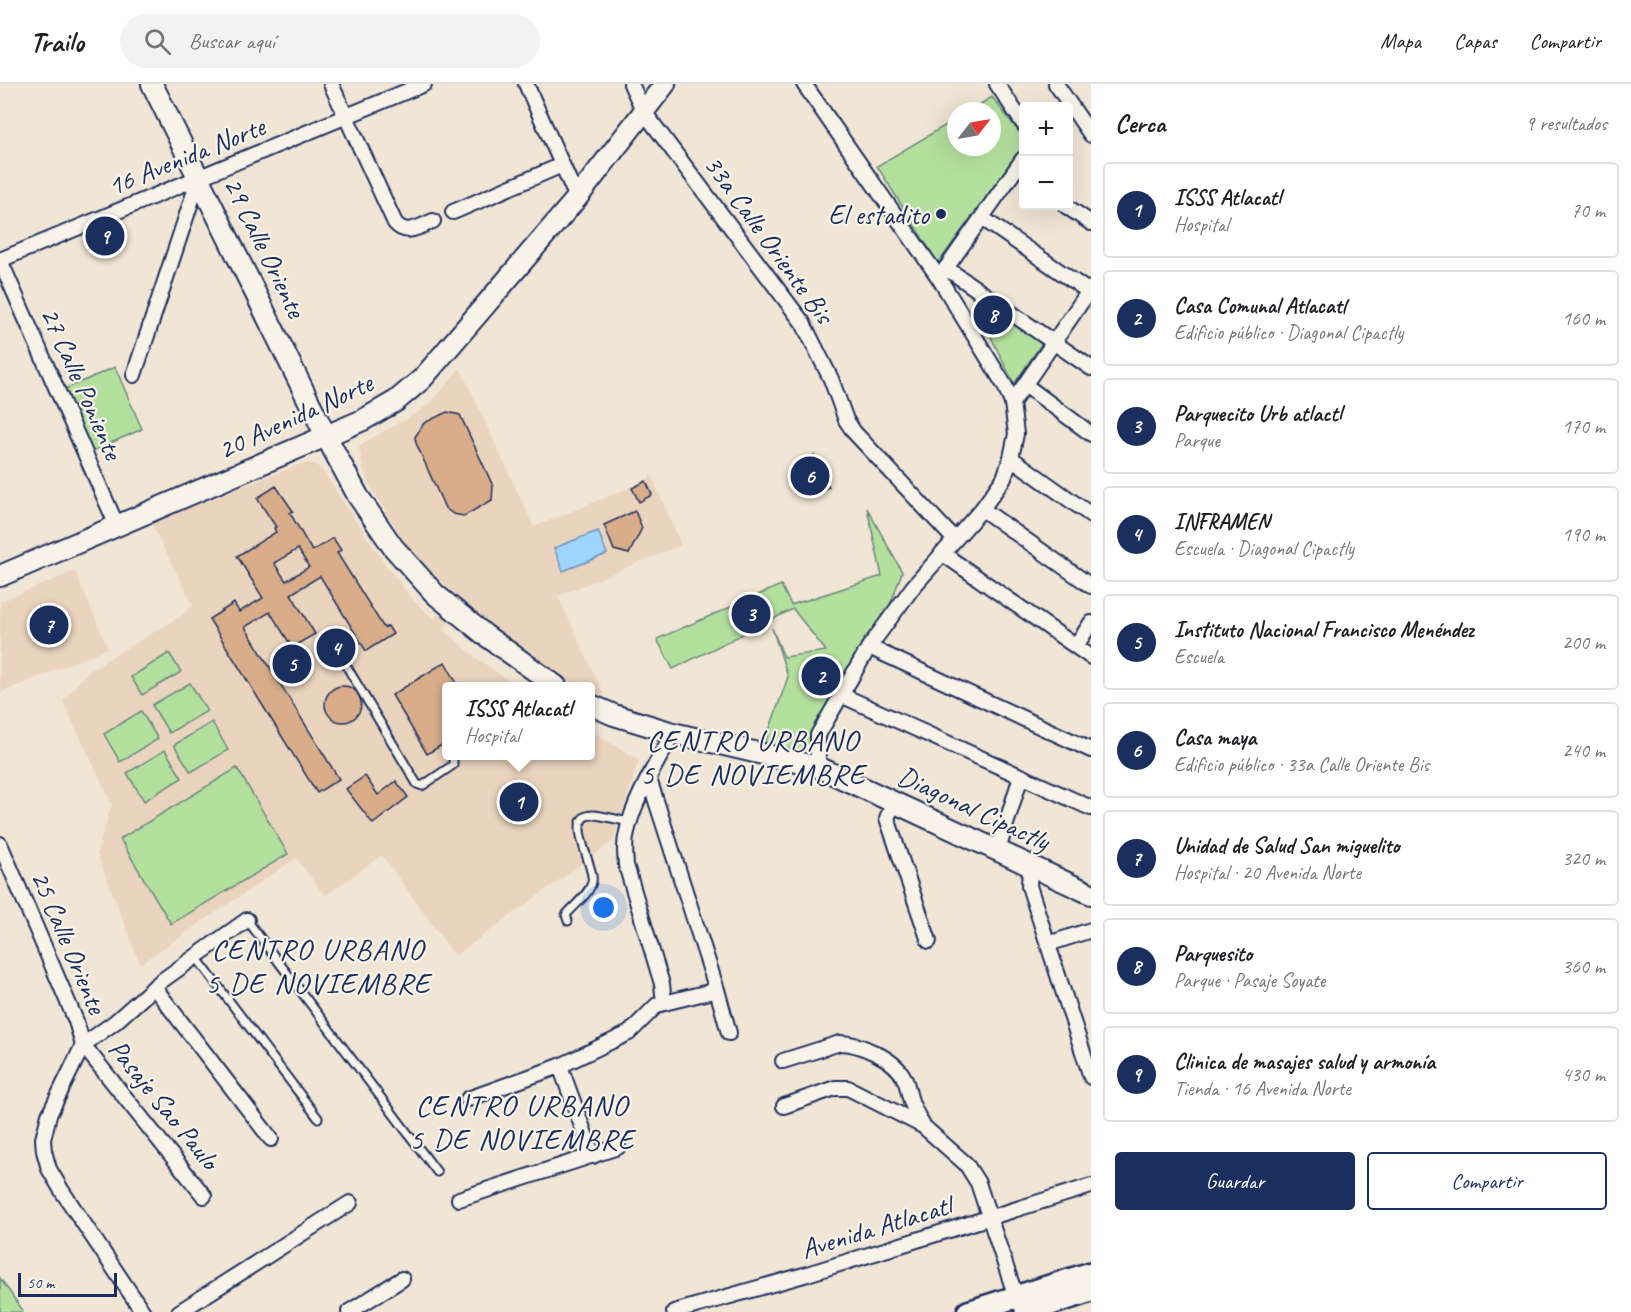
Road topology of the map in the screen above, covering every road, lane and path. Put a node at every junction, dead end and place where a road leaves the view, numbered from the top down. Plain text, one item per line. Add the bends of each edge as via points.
1 (152, 84) edge
2 (331, 84) edge
3 (424, 84) edge
4 (526, 84) edge
5 (631, 84) edge
6 (665, 84) edge
7 (804, 84) edge
8 (997, 84) edge
9 (1056, 84) edge
10 (644, 112) junction
11 (346, 117) junction
12 (1019, 117) edge
13 (1091, 134) edge
14 (562, 165) junction
15 (1019, 172) edge
16 (199, 178) junction
17 (577, 198) junction
18 (1072, 210) edge
19 (453, 212) dead end
20 (982, 218) junction
21 (432, 221) dead end
22 (1091, 223) edge
23 (0, 260) edge
24 (942, 273) junction
25 (1090, 291) edge
26 (1054, 342) junction
27 (1091, 368) edge
28 (134, 375) dead end
29 (1025, 385) junction
30 (1012, 403) junction
31 (1091, 434) edge
32 (326, 436) junction
33 (1011, 458) junction
34 (982, 509) junction
35 (1091, 515) edge
36 (117, 526) junction
37 (954, 539) junction
38 (942, 553) junction
39 (0, 576) edge
40 (1091, 586) edge
41 (1091, 623) edge
42 (1076, 646) junction
43 (869, 647) junction
44 (1091, 657) edge
45 (347, 667) dead end
46 (546, 682) edge
47 (841, 695) junction
48 (595, 707) edge
49 (673, 733) junction
50 (1091, 750) edge
51 (453, 760) edge
52 (818, 767) junction
53 (1021, 776) junction
54 (649, 779) junction
55 (894, 802) junction
56 (1091, 808) edge
57 (630, 822) junction
58 (0, 844) edge
59 (998, 850) junction
60 (1030, 866) junction
61 (1091, 894) edge
62 (247, 920) joint
63 (568, 921) dead end
64 (1091, 930) edge
65 (928, 941) dead end
66 (1048, 944) junction
67 (196, 957) junction
68 (154, 987) junction
69 (717, 990) junction
70 (664, 1003) junction
71 (729, 1034) dead end
72 (83, 1045) junction
73 (783, 1061) dead end
74 (560, 1066) junction
75 (1091, 1077) edge
76 (468, 1099) dead end
77 (784, 1106) dead end
78 (318, 1118) dead end
79 (923, 1126) junction
80 (271, 1139) dead end
81 (618, 1147) dead end
82 (593, 1156) junction
83 (437, 1172) dead end
84 (1091, 1186) edge
85 (204, 1196) dead end
86 (459, 1199) dead end
87 (350, 1203) dead end
88 (991, 1218) junction
89 (1091, 1273) edge
90 (402, 1279) dead end
91 (1091, 1291) edge
92 (717, 1307) edge
93 (1021, 1307) edge
94 (1054, 1308) edge
95 (143, 1312) edge
96 (179, 1312) edge
97 (349, 1312) edge
98 (674, 1312) edge
99 (968, 1312) edge

1 - 16 street, 29 Calle Oriente
2 - 11 street
3 - 11 street, 16 Avenida Norte
4 - 14 street
5 - 10 street, 33a Calle Oriente Bis
6 - 10 street, 20 Avenida Norte
7 - 24 street
8 - 12 street
9 - 13 street
10 - 17 street, 20 Avenida Norte
10 - 37 street, 33a Calle Oriente Bis via 803,323 854,432
11 - 16 street, 16 Avenida Norte
11 - 21 street via 398,227 413,229
14 - 17 street
14 - 19 street
15 - 20 street
16 - 23 street, 16 Avenida Norte
16 - 28 street
16 - 32 street, 29 Calle Oriente
17 - 32 street, 20 Avenida Norte via 422,379 396,401
18 - 22 street
20 - 24 street
20 - 25 street
23 - 36 street, 27 Calle Poniente
24 - 26 street
24 - 30 street
25 - 26 street
26 - 27 street
26 - 29 street
29 - 30 street
29 - 31 street
30 - 33 street via 1016,434
32 - 36 street, 20 Avenida Norte
32 - 46 street via 358,496 393,547 435,594
33 - 34 street via 1004,478
33 - 35 street
34 - 37 street
34 - 40 street
36 - 39 street, 20 Avenida Norte
37 - 38 street
38 - 42 street
38 - 43 street
41 - 42 street
42 - 44 street
43 - 47 street
43 - 50 street
45 - 51 lane via 417,784 422,786 453,765
47 - 52 street via 818,735
47 - 53 street
48 - 49 street, Diagonal Cipactly
49 - 52 street, Diagonal Cipactly
49 - 54 street
52 - 55 street, Diagonal Cipactly
53 - 56 street
53 - 59 street
54 - 57 street
54 - 69 street
55 - 59 street, Diagonal Cipactly
55 - 65 street via 887,818
57 - 63 lane via 594,814 581,822 579,831 593,878 587,892 566,915
57 - 70 street via 626,865 662,984
58 - 72 street, 25 Calle Oriente
59 - 60 street, Diagonal Cipactly
60 - 61 street, Diagonal Cipactly
60 - 66 street via 1029,886
62 - 67 street
62 - 83 lane
64 - 66 street
66 - 75 street
67 - 68 street
67 - 78 lane
68 - 72 street
68 - 80 street
69 - 70 street
69 - 71 street
70 - 74 street via 657,1005 629,1033
72 - 85 street, Pasaje Sao Paulo
72 - 95 street, 25 Calle Oriente via 49,1115 44,1152 62,1191
73 - 79 street via 840,1043 867,1048 899,1069
74 - 76 street
74 - 82 street
77 - 79 street via 845,1088
79 - 88 street via 966,1164
81 - 82 street
82 - 86 street
84 - 88 street, Avenida Atlacatl
87 - 96 street
88 - 92 street, Avenida Atlacatl
88 - 93 street
89 - 93 main road
90 - 97 street
91 - 94 main road
92 - 98 street, Avenida Atlacatl
93 - 94 main road
93 - 99 main road

